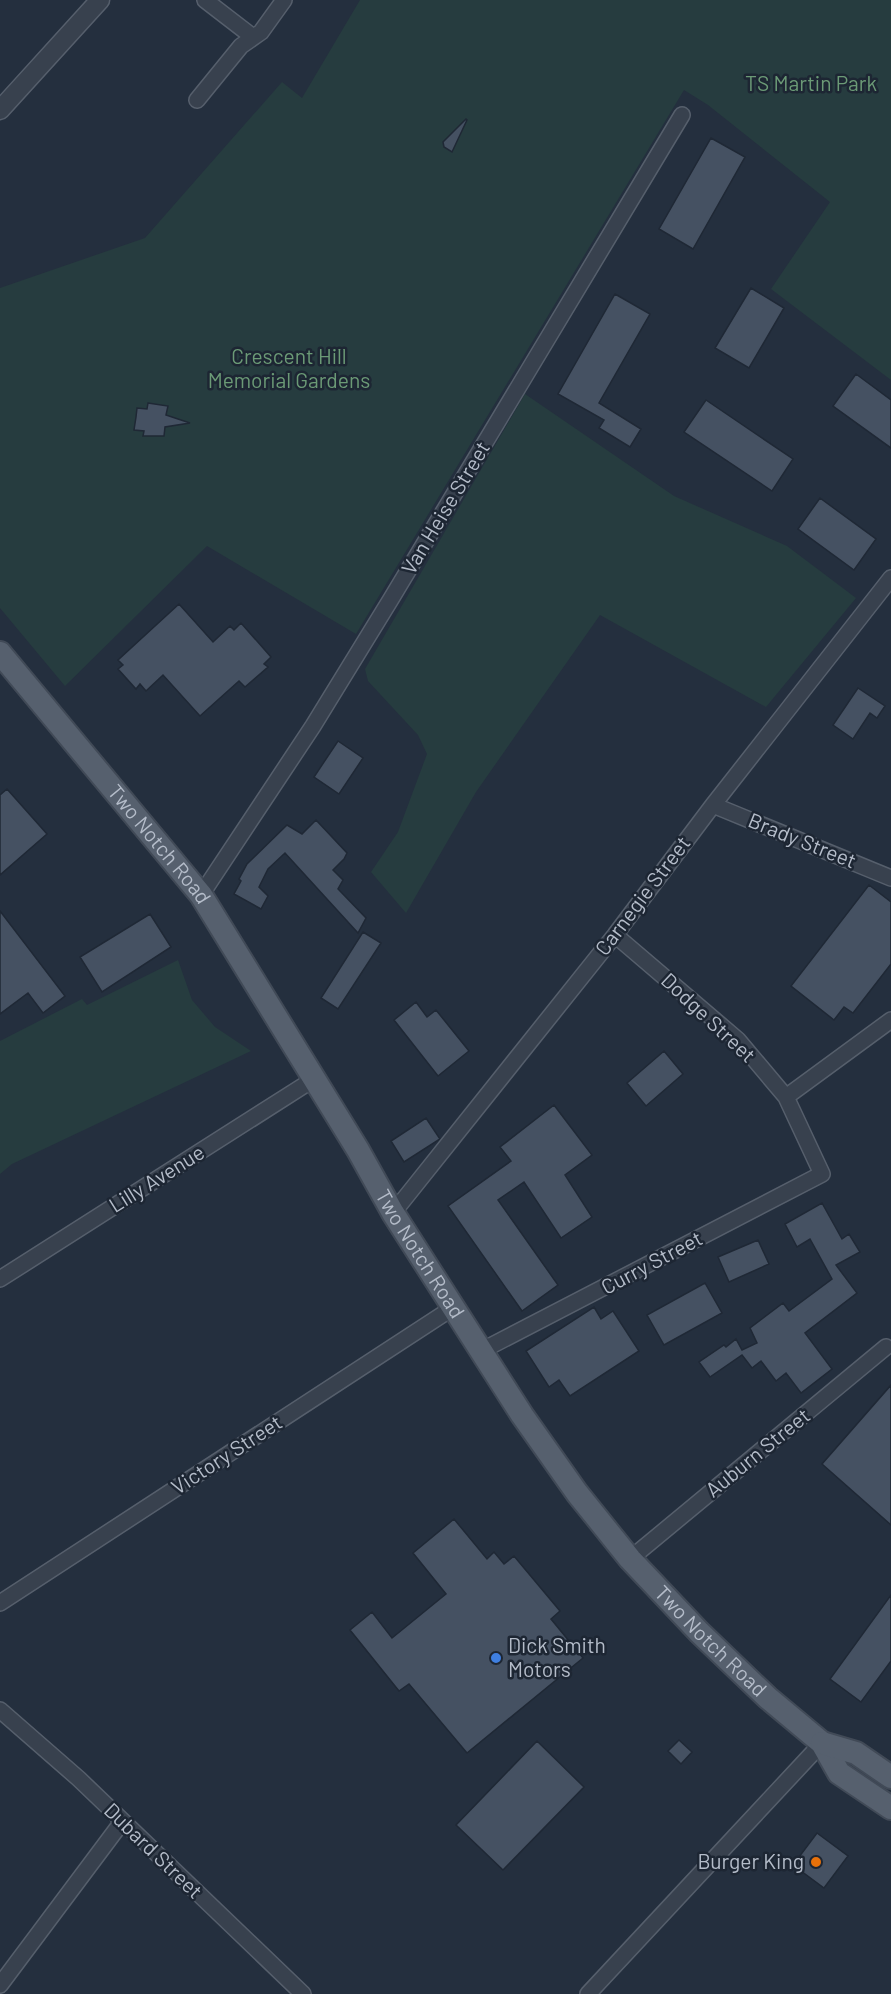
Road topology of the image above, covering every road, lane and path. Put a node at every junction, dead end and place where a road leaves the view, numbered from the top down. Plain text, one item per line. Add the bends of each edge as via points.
1 (100, 0) edge
2 (205, 0) edge
3 (284, 0) edge
4 (253, 37) junction
5 (197, 100) dead end
6 (0, 110) edge
7 (682, 115) dead end
8 (891, 578) edge
9 (0, 652) edge
10 (713, 805) junction
11 (891, 878) edge
12 (201, 895) junction
13 (615, 935) junction
14 (891, 1020) edge
15 (314, 1079) junction
16 (786, 1097) junction
17 (822, 1174) joint
18 (393, 1213) junction
19 (0, 1279) edge
20 (454, 1307) junction
21 (886, 1347) dead end
22 (481, 1351) junction
23 (630, 1559) junction
24 (0, 1603) edge
25 (0, 1710) edge
26 (822, 1743) junction
27 (891, 1777) edge
28 (891, 1808) edge
29 (122, 1822) junction
30 (0, 1985) edge
31 (303, 1994) edge
32 (588, 1994) edge

1 - 6 street
2 - 4 street
3 - 4 street
4 - 5 street
7 - 12 street, Van Heise Street via 379,620
8 - 10 street, Carnegie Street
9 - 12 main road, Two Notch Road
10 - 11 street, Brady Street
10 - 13 street, Carnegie Street
12 - 15 main road, Two Notch Road
13 - 16 street, Dodge Street via 738,1040
13 - 18 street, Carnegie Street
14 - 16 street
15 - 18 main road, Two Notch Road
15 - 19 street, Lilly Avenue
16 - 17 street, Dodge Street
17 - 22 street, Curry Street
18 - 20 main road, Two Notch Road
20 - 22 main road, Two Notch Road
20 - 24 street, Victory Street
21 - 23 street, Auburn Street
22 - 23 main road, Two Notch Road via 551,1459
23 - 26 main road, Two Notch Road via 730,1663
25 - 29 street, Dubard Street
26 - 27 main road via 856,1753
26 - 28 main road, Two Notch Road via 839,1773
26 - 32 street
29 - 30 street
29 - 31 street, Dubard Street

